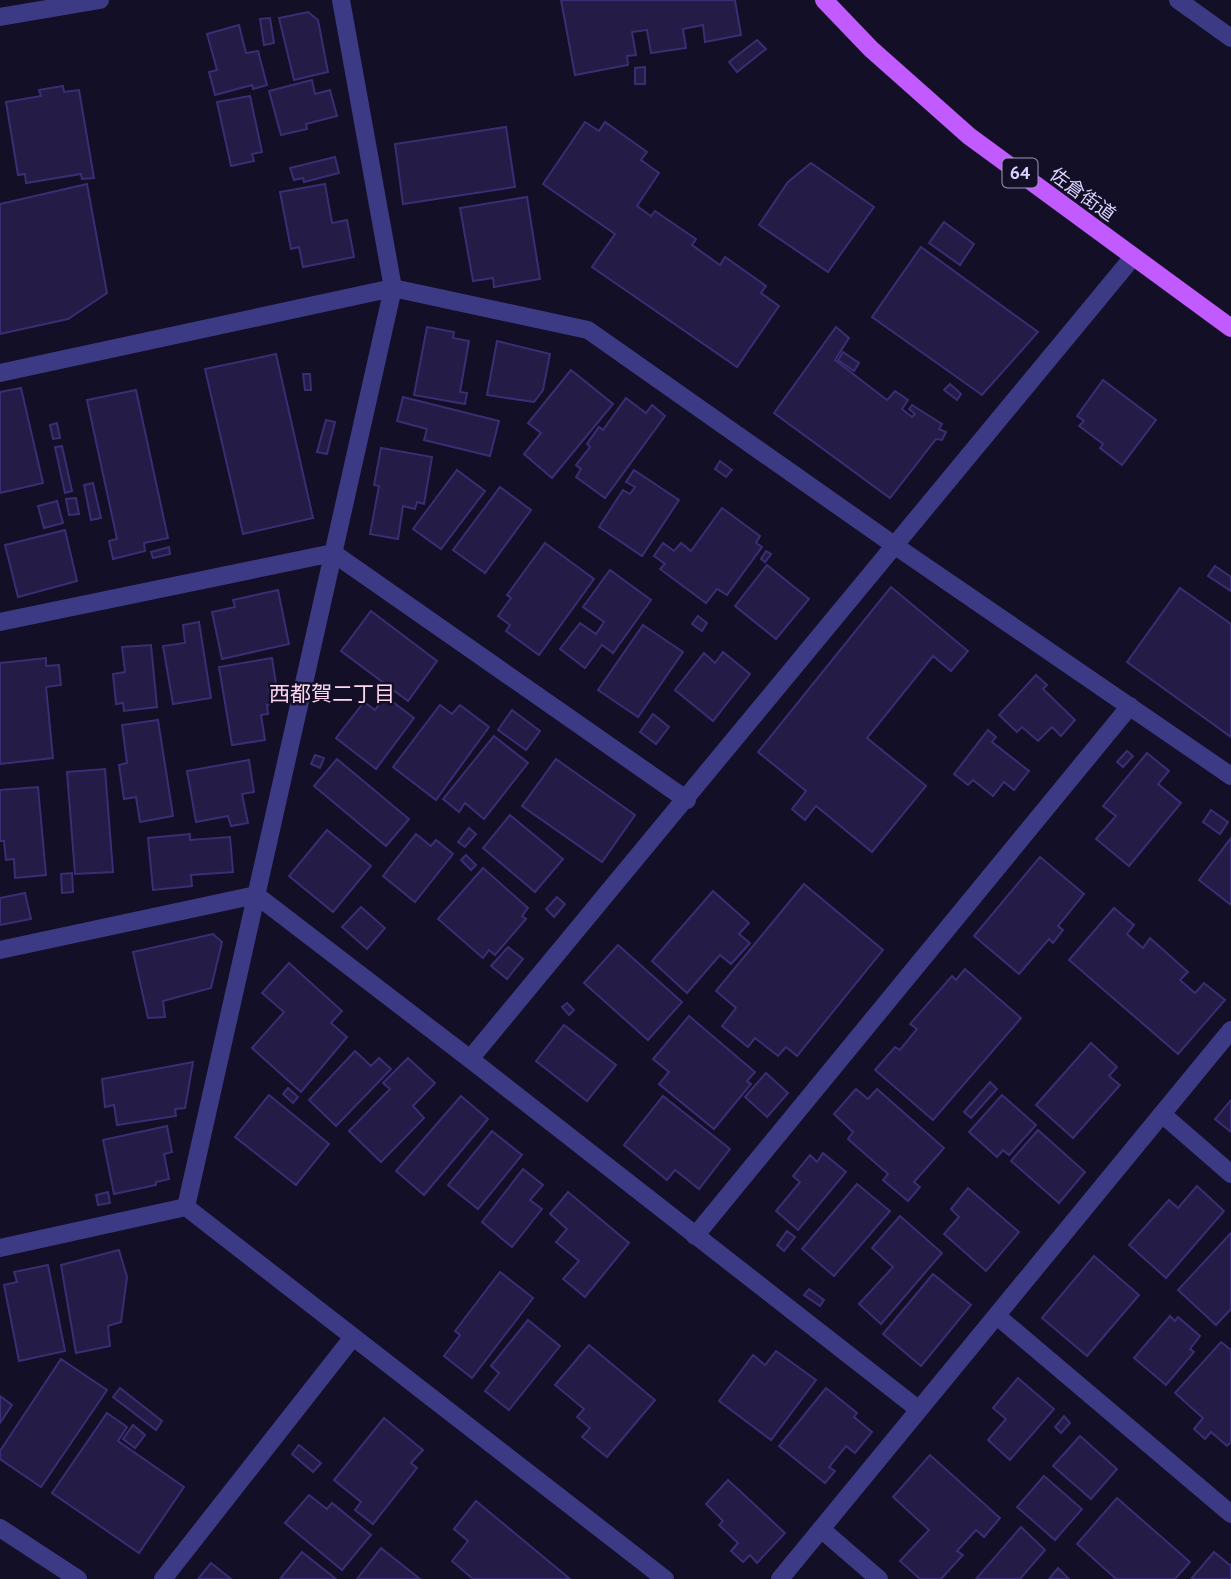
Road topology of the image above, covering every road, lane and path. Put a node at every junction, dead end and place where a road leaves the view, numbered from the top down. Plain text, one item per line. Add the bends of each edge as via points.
1 (100, 0) edge
2 (341, 0) edge
3 (824, 0) edge
4 (1178, 0) edge
5 (0, 17) edge
6 (1231, 38) edge
7 (1133, 257) junction
8 (393, 288) junction
9 (1231, 328) edge
10 (0, 373) edge
11 (894, 545) junction
12 (333, 553) junction
13 (0, 622) edge
14 (1130, 706) junction
15 (1231, 776) edge
16 (687, 800) junction
17 (256, 895) junction
18 (0, 950) edge
19 (1231, 1030) edge
20 (470, 1059) junction
21 (1162, 1114) junction
22 (1231, 1174) edge
23 (186, 1207) junction
24 (695, 1236) junction
25 (0, 1248) edge
26 (997, 1316) junction
27 (353, 1337) junction
28 (918, 1409) junction
29 (1231, 1514) edge
30 (0, 1528) edge
31 (821, 1529) junction
32 (78, 1579) edge
33 (163, 1579) edge
34 (665, 1579) edge
35 (780, 1579) edge
36 (879, 1579) edge

1 - 5 street
2 - 8 street
3 - 7 main road, 佐倉街道 / 64 via 871,49 969,136
4 - 6 street
7 - 9 main road, 佐倉街道 / 64
7 - 11 street
8 - 10 street
8 - 11 street via 588,330
8 - 12 street
11 - 14 street
11 - 16 street
12 - 13 street
12 - 16 street
12 - 17 street
14 - 15 street
14 - 24 street
16 - 20 street
17 - 18 street
17 - 20 street
17 - 23 street
19 - 21 street
20 - 24 street
21 - 22 street
21 - 26 street
23 - 25 street
23 - 27 street
24 - 28 street
26 - 28 street
26 - 29 street
27 - 33 street
27 - 34 street
28 - 31 street
30 - 32 street
31 - 35 street
31 - 36 street

